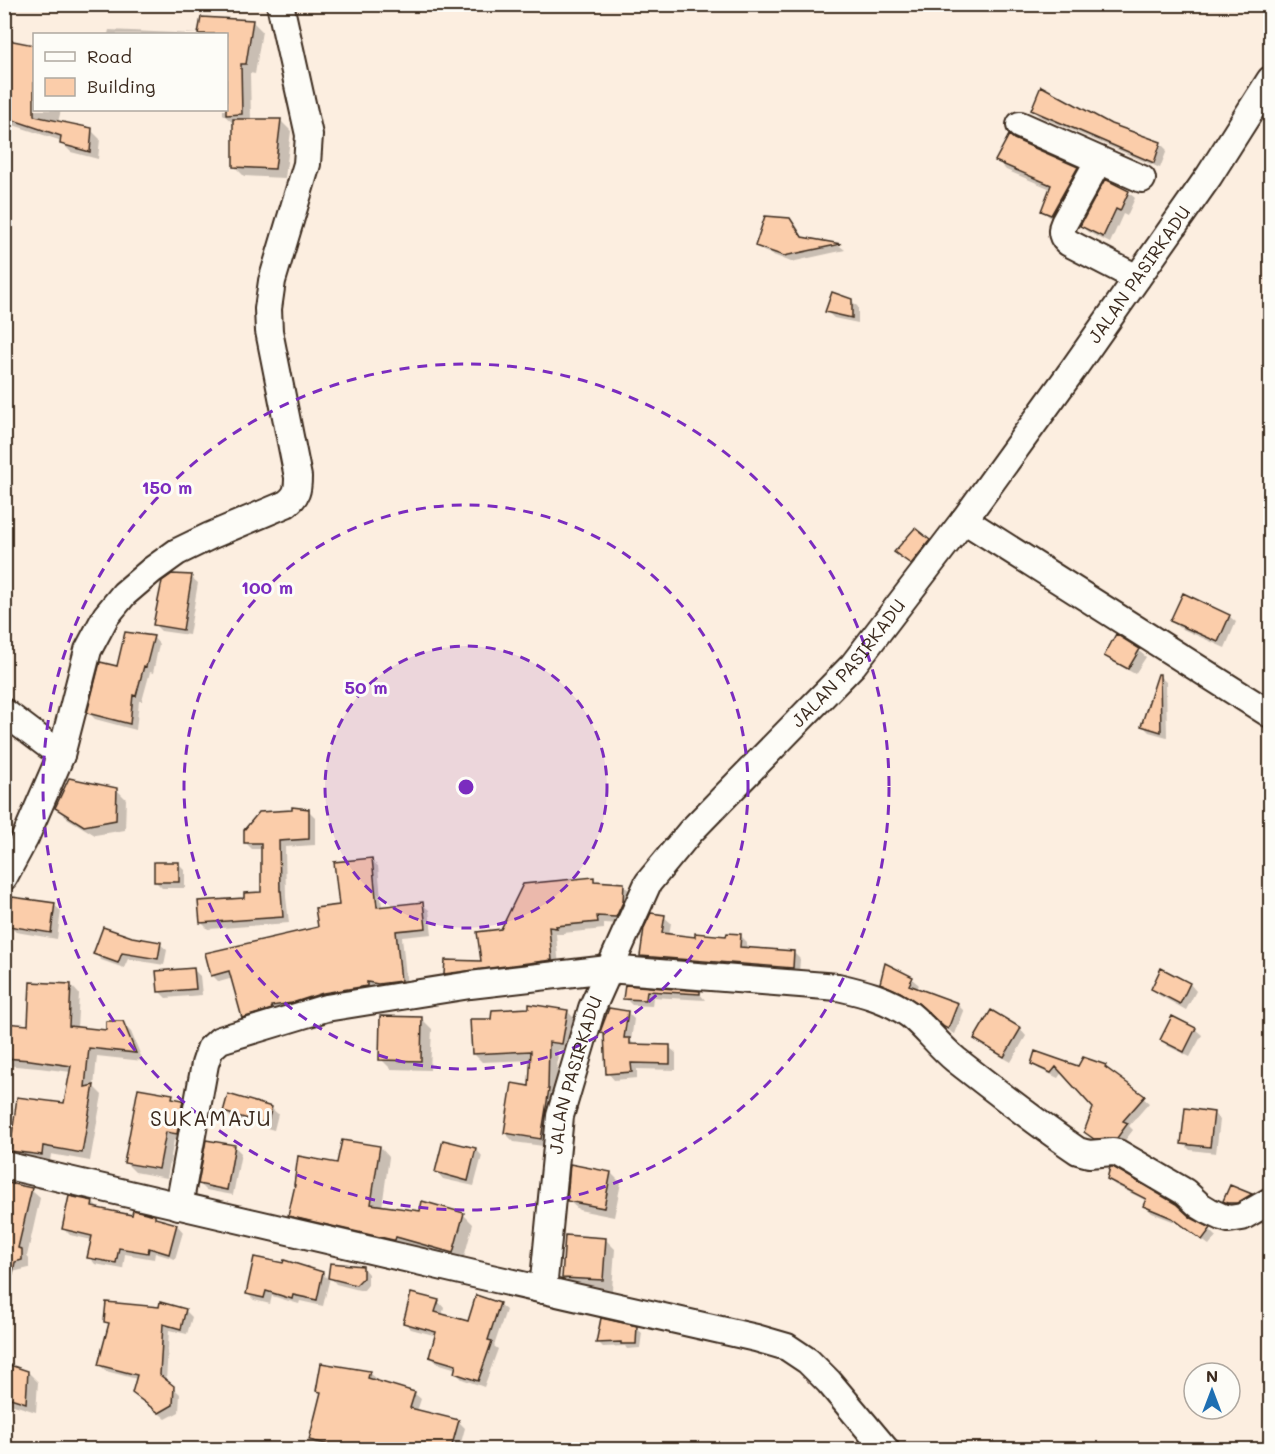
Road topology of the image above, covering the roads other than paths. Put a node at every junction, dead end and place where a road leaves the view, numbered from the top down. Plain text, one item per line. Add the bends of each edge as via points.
1 (280, 4) edge
2 (1270, 80) edge
3 (1020, 125) dead end
4 (1099, 160) junction
5 (1142, 179) dead end
6 (1137, 278) junction
7 (964, 520) junction
8 (4, 712) edge
9 (1270, 714) edge
10 (61, 755) junction
11 (4, 877) edge
12 (609, 969) junction
13 (4, 1165) edge
14 (1270, 1201) edge
15 (179, 1206) junction
16 (543, 1290) junction
17 (886, 1449) edge

1 - 10 street via 309,135 307,164 272,281 268,309 298,488 286,504 177,552 124,594 106,616 88,650
2 - 6 street, JALAN PASIRKADU
3 - 4 street
4 - 5 street
4 - 6 street via 1061,232 1069,243
6 - 7 street, JALAN PASIRKADU
7 - 9 street
7 - 12 street, JALAN PASIRKADU via 854,665 690,832 648,883
8 - 10 street
10 - 11 street
12 - 14 street via 838,987 885,1000 910,1016 950,1055 1078,1151 1118,1153 1222,1217 1237,1219
12 - 15 street via 470,985 326,1008 220,1040 210,1049 205,1064
12 - 16 street, JALAN PASIRKADU via 592,1008 560,1116
13 - 15 street
15 - 16 street
16 - 17 street via 787,1347 829,1382

